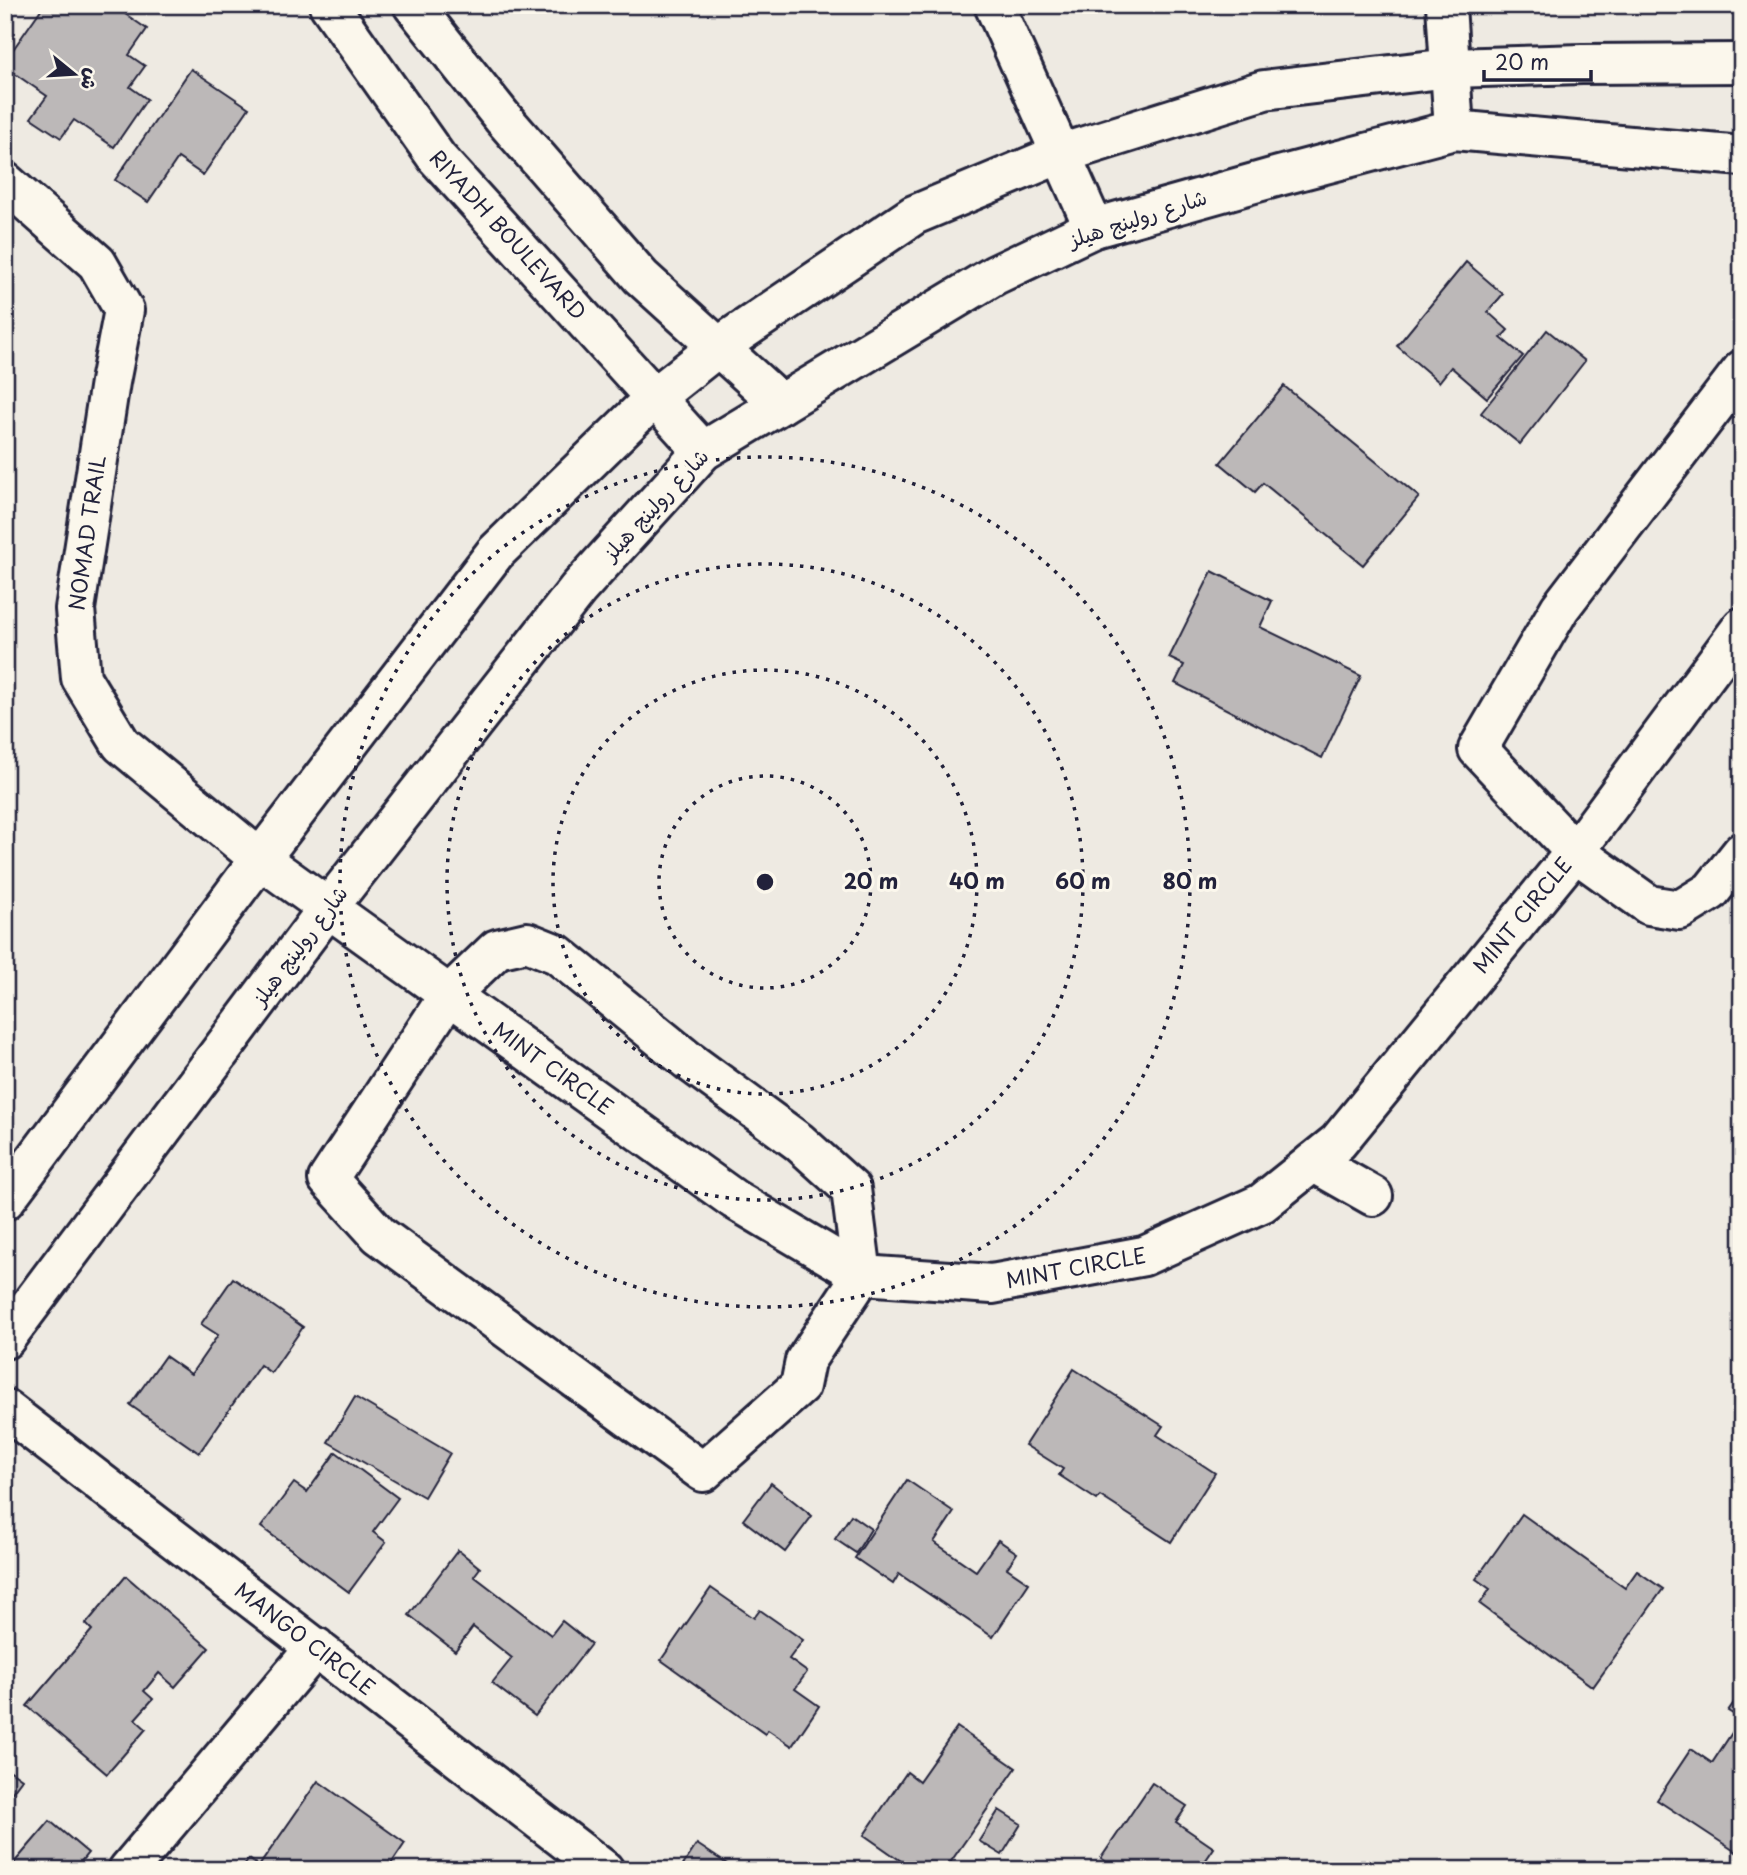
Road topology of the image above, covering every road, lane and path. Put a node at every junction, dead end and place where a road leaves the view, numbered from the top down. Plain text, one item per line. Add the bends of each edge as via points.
1 (329, 5) edge
2 (413, 5) edge
3 (994, 5) edge
4 (1446, 5) edge
5 (1742, 63) edge
6 (1450, 68) junction
7 (1454, 130) junction
8 (1060, 154) junction
9 (1742, 156) edge
10 (5, 182) edge
11 (1094, 228) junction
12 (718, 347) junction
13 (1742, 370) edge
14 (655, 397) junction
15 (781, 404) junction
16 (703, 451) junction
17 (1742, 627) edge
18 (1575, 852) junction
19 (1742, 852) edge
20 (260, 859) junction
21 (328, 908) junction
22 (449, 995) junction
23 (1313, 1162) junction
24 (1373, 1195) dead end
25 (5, 1200) edge
26 (862, 1275) junction
27 (5, 1339) edge
28 (5, 1409) edge
29 (316, 1647) junction
30 (128, 1870) edge
31 (604, 1870) edge

1 - 14 main road, RIYADH BOULEVARD via 437,158
2 - 12 main road via 502,117 641,277
3 - 8 main road
4 - 6 main road
5 - 6 main road
6 - 7 main road
6 - 8 main road via 1264,90
7 - 9 main road, شارع رولينج هيلز
7 - 11 main road, شارع رولينج هيلز
8 - 11 main road
8 - 12 main road via 914,215
10 - 20 main road, NOMAD TRAIL via 97,263 124,310 75,609 81,678 121,744
11 - 15 main road, شارع رولينج هيلز via 995,275
12 - 14 main road
12 - 15 main road
13 - 18 main road via 1560,608 1478,749
14 - 16 main road, RIYADH BOULEVARD
14 - 20 main road via 495,552
15 - 16 main road, شارع رولينج هيلز
16 - 21 main road, شارع رولينج هيلز via 578,589
17 - 18 main road, MINT CIRCLE
18 - 19 main road via 1649,905 1680,910 1711,891
18 - 23 main road, MINT CIRCLE via 1338,1142
20 - 21 main road, MINT CIRCLE
20 - 25 main road
21 - 22 main road, MINT CIRCLE
21 - 27 main road, شارع رولينج هيلز
22 - 26 main road, MINT CIRCLE via 735,1200
22 - 26 main road via 497,949 527,942 557,954 690,1062 799,1142 851,1189
22 - 26 main road via 328,1179 379,1235 703,1472 800,1386 805,1361
23 - 24 main road
23 - 26 main road, MINT CIRCLE via 1262,1203 1144,1256 992,1284
28 - 29 main road, MANGO CIRCLE
29 - 30 main road
29 - 31 main road, MANGO CIRCLE

